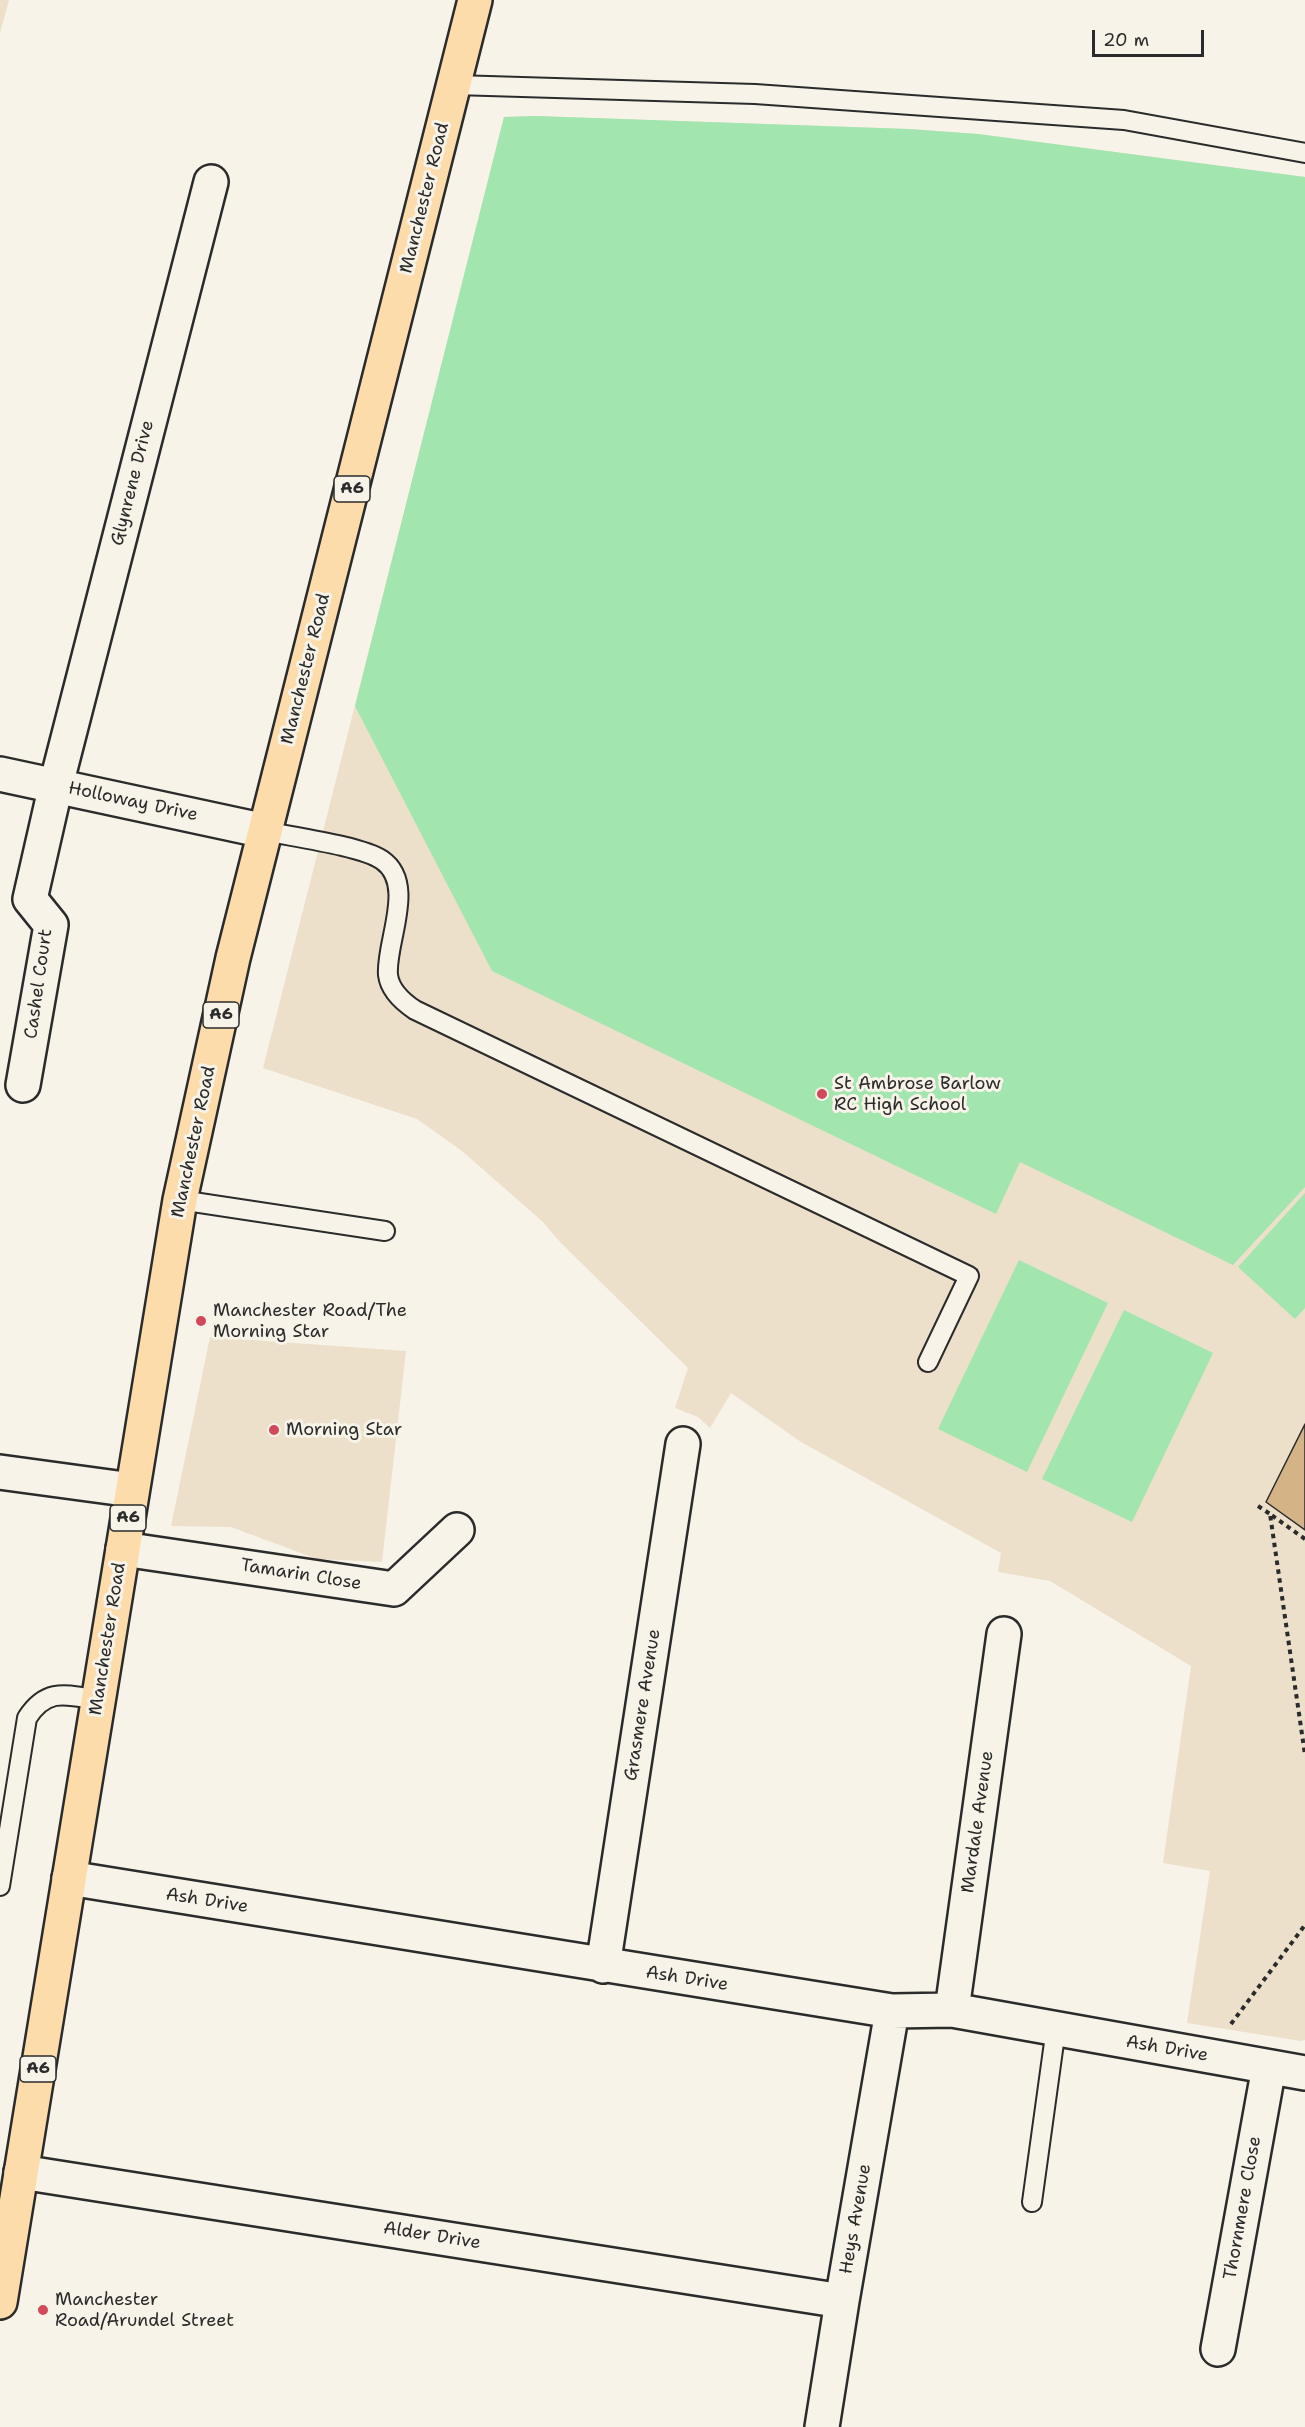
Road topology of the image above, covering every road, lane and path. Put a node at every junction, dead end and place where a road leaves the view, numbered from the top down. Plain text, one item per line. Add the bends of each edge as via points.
1 (475, 0) edge
2 (455, 84) junction
3 (1305, 153) edge
4 (211, 182) dead end
5 (0, 774) edge
6 (56, 785) junction
7 (265, 831) junction
8 (23, 1085) dead end
9 (180, 1200) junction
10 (385, 1231) dead end
11 (928, 1362) dead end
12 (683, 1444) dead end
13 (0, 1472) edge
14 (132, 1490) junction
15 (1258, 1506) dead end
16 (1270, 1514) junction
17 (457, 1530) dead end
18 (1305, 1539) edge
19 (123, 1549) junction
20 (1004, 1634) dead end
21 (98, 1700) junction
22 (1305, 1755) edge
23 (69, 1878) junction
24 (0, 1886) edge
25 (1305, 1925) edge
26 (603, 1966) junction
27 (952, 2010) junction
28 (892, 2011) junction
29 (1056, 2028) junction
30 (1209, 2057) junction
31 (1269, 2067) junction
32 (1305, 2073) edge
33 (21, 2172) junction
34 (1032, 2202) dead end
35 (842, 2301) junction
36 (0, 2302) edge
37 (1218, 2349) dead end
38 (822, 2427) edge

1 - 2 main road, Manchester Road / A6
2 - 3 lane via 755,94 1124,120
2 - 7 main road, Manchester Road / A6
4 - 6 street, Glynrene Drive
5 - 6 street, Holloway Drive
6 - 7 street, Holloway Drive
6 - 8 street, Cashel Court via 30,899 51,925
7 - 9 main road, Manchester Road / A6
7 - 11 lane via 363,852 383,861 394,876 399,894 388,976 393,991 404,1004 969,1276
9 - 10 lane
9 - 14 main road, Manchester Road / A6
12 - 26 street, Grasmere Avenue
13 - 14 street
14 - 19 main road, Manchester Road / A6
15 - 16 path
16 - 18 path
16 - 22 path
17 - 19 street, Tamarin Close via 394,1589
19 - 21 main road, Manchester Road / A6
20 - 27 street, Mardale Avenue
21 - 23 main road, Manchester Road / A6
21 - 24 lane via 51,1696 42,1700 27,1718
23 - 26 street, Ash Drive
23 - 33 main road, Manchester Road / A6
25 - 30 path
26 - 28 street, Ash Drive
27 - 28 street, Ash Drive
27 - 29 street, Ash Drive
28 - 35 street, Heys Avenue
29 - 30 street, Ash Drive
29 - 34 lane
30 - 31 street, Ash Drive
31 - 32 street, Ash Drive
31 - 37 street, Thornmere Close
33 - 35 street, Alder Drive
33 - 36 main road, Manchester Road / A6
35 - 38 street, Heys Avenue

